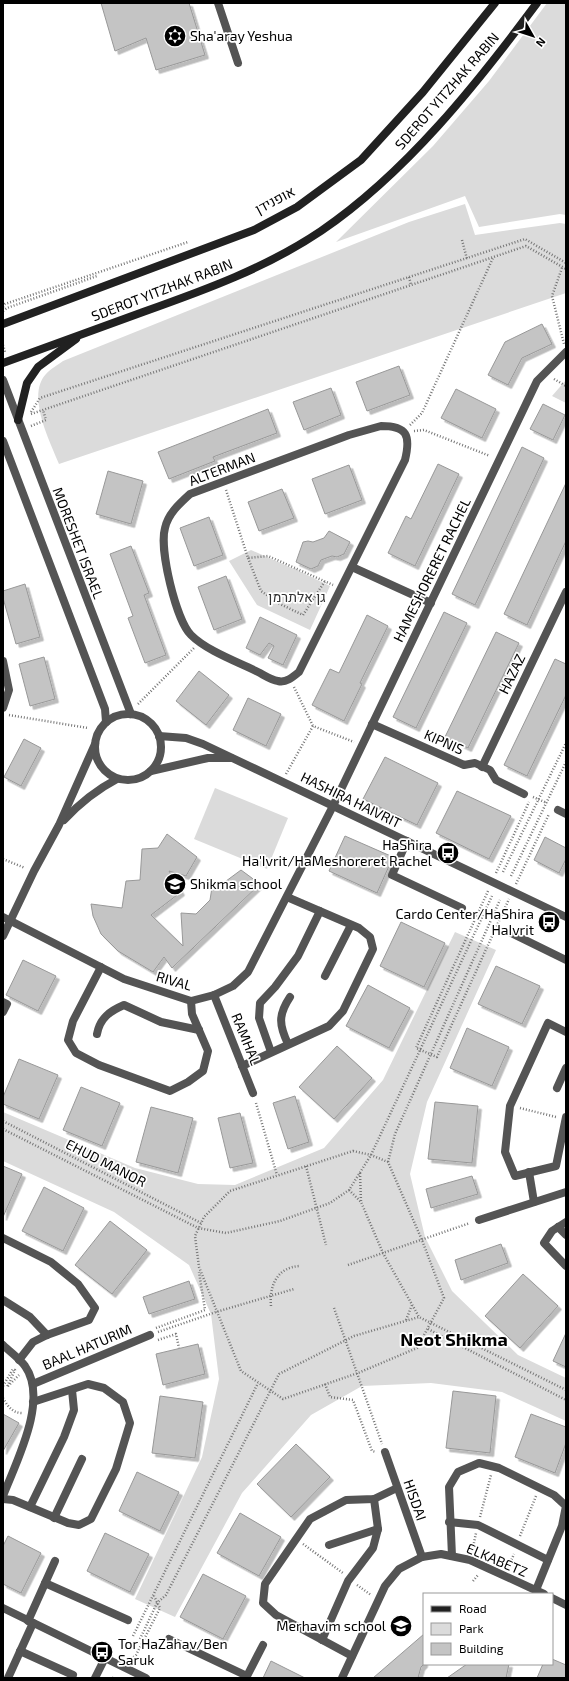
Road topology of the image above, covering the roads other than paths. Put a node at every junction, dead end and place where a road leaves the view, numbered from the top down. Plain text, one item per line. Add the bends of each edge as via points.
1 (218, 3) edge
2 (495, 3) edge
3 (537, 3) edge
4 (238, 63) dead end
5 (3, 324) edge
6 (84, 333) junction
7 (566, 351) edge
8 (3, 363) edge
9 (3, 380) edge
10 (18, 420) junction
11 (3, 442) edge
12 (352, 567) junction
13 (566, 592) edge
14 (431, 603) junction
15 (3, 661) edge
16 (3, 708) edge
17 (131, 714) junction
18 (106, 722) junction
19 (372, 724) junction
20 (159, 736) junction
21 (95, 744) junction
22 (233, 758) junction
23 (482, 767) junction
24 (151, 771) junction
25 (117, 779) junction
26 (524, 794) road end
27 (333, 806) junction
28 (59, 826) junction
29 (407, 841) junction
30 (287, 896) junction
31 (462, 908) dead end
32 (320, 911) junction
33 (566, 918) edge
34 (7, 919) edge
35 (351, 925) junction
36 (512, 933) dead end
37 (3, 936) edge
38 (566, 960) edge
39 (101, 967) junction
40 (326, 976) dead end
41 (214, 995) junction
42 (290, 997) dead end
43 (191, 1001) junction
44 (3, 1002) edge
45 (3, 1012) edge
46 (199, 1030) junction
47 (566, 1032) edge
48 (97, 1034) dead end
49 (288, 1044) junction
50 (271, 1052) junction
51 (242, 1066) junction
52 (566, 1068) edge
53 (557, 1088) dead end
54 (253, 1093) road end
55 (566, 1118) edge
56 (529, 1172) junction
57 (566, 1192) edge
58 (534, 1202) junction
59 (479, 1220) road end
60 (566, 1222) edge
61 (558, 1227) junction
62 (566, 1235) edge
63 (3, 1238) edge
64 (566, 1266) edge
65 (3, 1300) edge
66 (47, 1335) junction
67 (150, 1335) road end
68 (3, 1345) edge
69 (19, 1360) junction
70 (33, 1384) junction
71 (72, 1390) junction
72 (33, 1402) junction
73 (385, 1452) road end
74 (82, 1459) dead end
75 (397, 1488) junction
76 (3, 1496) edge
77 (3, 1499) edge
78 (374, 1499) junction
79 (30, 1507) junction
80 (54, 1518) junction
81 (450, 1522) junction
82 (378, 1529) junction
83 (329, 1545) dead end
84 (452, 1556) junction
85 (422, 1557) junction
86 (548, 1560) junction
87 (56, 1561) dead end
88 (45, 1583) junction
89 (536, 1590) junction
90 (542, 1593) edge
91 (553, 1598) edge
92 (566, 1605) edge
93 (3, 1608) edge
94 (128, 1620) dead end
95 (30, 1622) junction
96 (168, 1639) dead end
97 (322, 1640) junction
98 (263, 1645) dead end
99 (20, 1651) junction
100 (352, 1656) junction
101 (105, 1658) junction
102 (73, 1675) dead end
103 (247, 1677) edge
104 (8, 1678) edge
105 (95, 1678) edge
106 (146, 1678) edge
107 (342, 1678) edge

1 - 4 street
2 - 5 main road, SDEROT YITZHAK RABIN via 423,92 361,160 297,207 254,230
3 - 6 main road, SDEROT YITZHAK RABIN via 503,48 424,142 385,179 321,230 274,259 220,284
6 - 8 main road, SDEROT YITZHAK RABIN
6 - 10 main road via 38,367 27,383
7 - 14 street, HAMESHORERET RACHEL via 537,381
9 - 10 street, MORESHET ISRAEL
10 - 17 street, MORESHET ISRAEL
11 - 18 street via 105,709
12 - 12 street, ALTERMAN via 299,672 290,680 278,681 190,635 166,568 163,549 165,528 174,508 190,494 348,435 381,426 396,426 404,432 407,439 405,460
12 - 14 street
13 - 23 street, HAZAZ
14 - 19 street, HAMESHORERET RACHEL
15 - 16 street via 9,690
17 - 18 street
17 - 20 street via 148,721
18 - 21 street
19 - 23 street, KIPNIS via 464,765 475,763
19 - 27 street, HAMESHORERET RACHEL
20 - 22 street, HASHIRA HAIVRIT via 186,738
20 - 24 street via 160,755
21 - 25 street via 98,762
21 - 28 street
22 - 24 street, HASHIRA HAIVRIT via 208,758
22 - 27 street, HASHIRA HAIVRIT
23 - 26 street via 490,770 496,780
24 - 25 street via 135,780
25 - 28 street via 80,803
27 - 29 street, HASHIRA HAIVRIT
27 - 30 street, RIVAL
28 - 34 street
29 - 31 street via 392,875
29 - 33 street, HASHIRA HAIVRIT
30 - 32 street
30 - 41 street, RIVAL via 248,972 233,986
32 - 35 street
32 - 50 street via 298,956 260,1003 259,1018
34 - 37 street
34 - 39 street, RIVAL
35 - 40 street
35 - 49 street via 370,937 373,949 343,1011 329,1026
36 - 38 street
39 - 43 street, RIVAL via 124,979
39 - 46 street via 73,1021 68,1040 76,1053 99,1065 170,1091 203,1071 208,1051
41 - 43 street, RIVAL
41 - 51 street, RAMHAL
42 - 49 street via 282,1009 280,1028
43 - 46 street via 192,1014
44 - 45 street via 7,1004
46 - 48 street via 161,1022 124,1005 110,1011 98,1026
47 - 56 street via 548,1023 510,1106 505,1152 515,1176
49 - 50 street
50 - 51 street
51 - 54 street, RAMHAL
52 - 53 street
55 - 56 street via 556,1166
56 - 58 street
57 - 58 street
58 - 59 street
60 - 61 street
61 - 62 street
61 - 64 street via 544,1243
63 - 66 street via 51,1262 78,1284 95,1308 89,1320
65 - 66 street via 30,1317
66 - 69 street via 33,1342
67 - 70 street, BAAL HATURIM
68 - 69 street
69 - 70 street via 26,1367
70 - 72 street
71 - 72 street
71 - 79 street via 74,1410 64,1437
71 - 80 street via 88,1384 104,1388 123,1402 130,1423 116,1469 91,1519 79,1525
72 - 76 street via 26,1437
73 - 75 street, HISDAI
74 - 80 street
75 - 78 street
75 - 85 street, HISDAI
77 - 79 street
78 - 82 street
78 - 97 street via 346,1500 310,1519 265,1584 263,1603 276,1615
79 - 80 street
81 - 84 street
81 - 86 street via 478,1525
81 - 86 street via 449,1487 458,1472 479,1463 493,1467 540,1487 566,1506 562,1526
82 - 83 street
82 - 97 street via 373,1548 350,1578
84 - 85 street, ELKABETZ via 441,1554
84 - 89 street, ELKABETZ via 470,1560
85 - 100 street, ELKABETZ via 399,1569 385,1586
86 - 89 street
87 - 88 street
88 - 94 street
88 - 95 street
89 - 90 street, ELKABETZ
91 - 92 street
93 - 95 street
95 - 99 street
95 - 101 street
96 - 103 street
97 - 100 street
98 - 103 street
99 - 102 street
99 - 104 street
100 - 107 street, ELKABETZ
101 - 105 street
101 - 106 street

